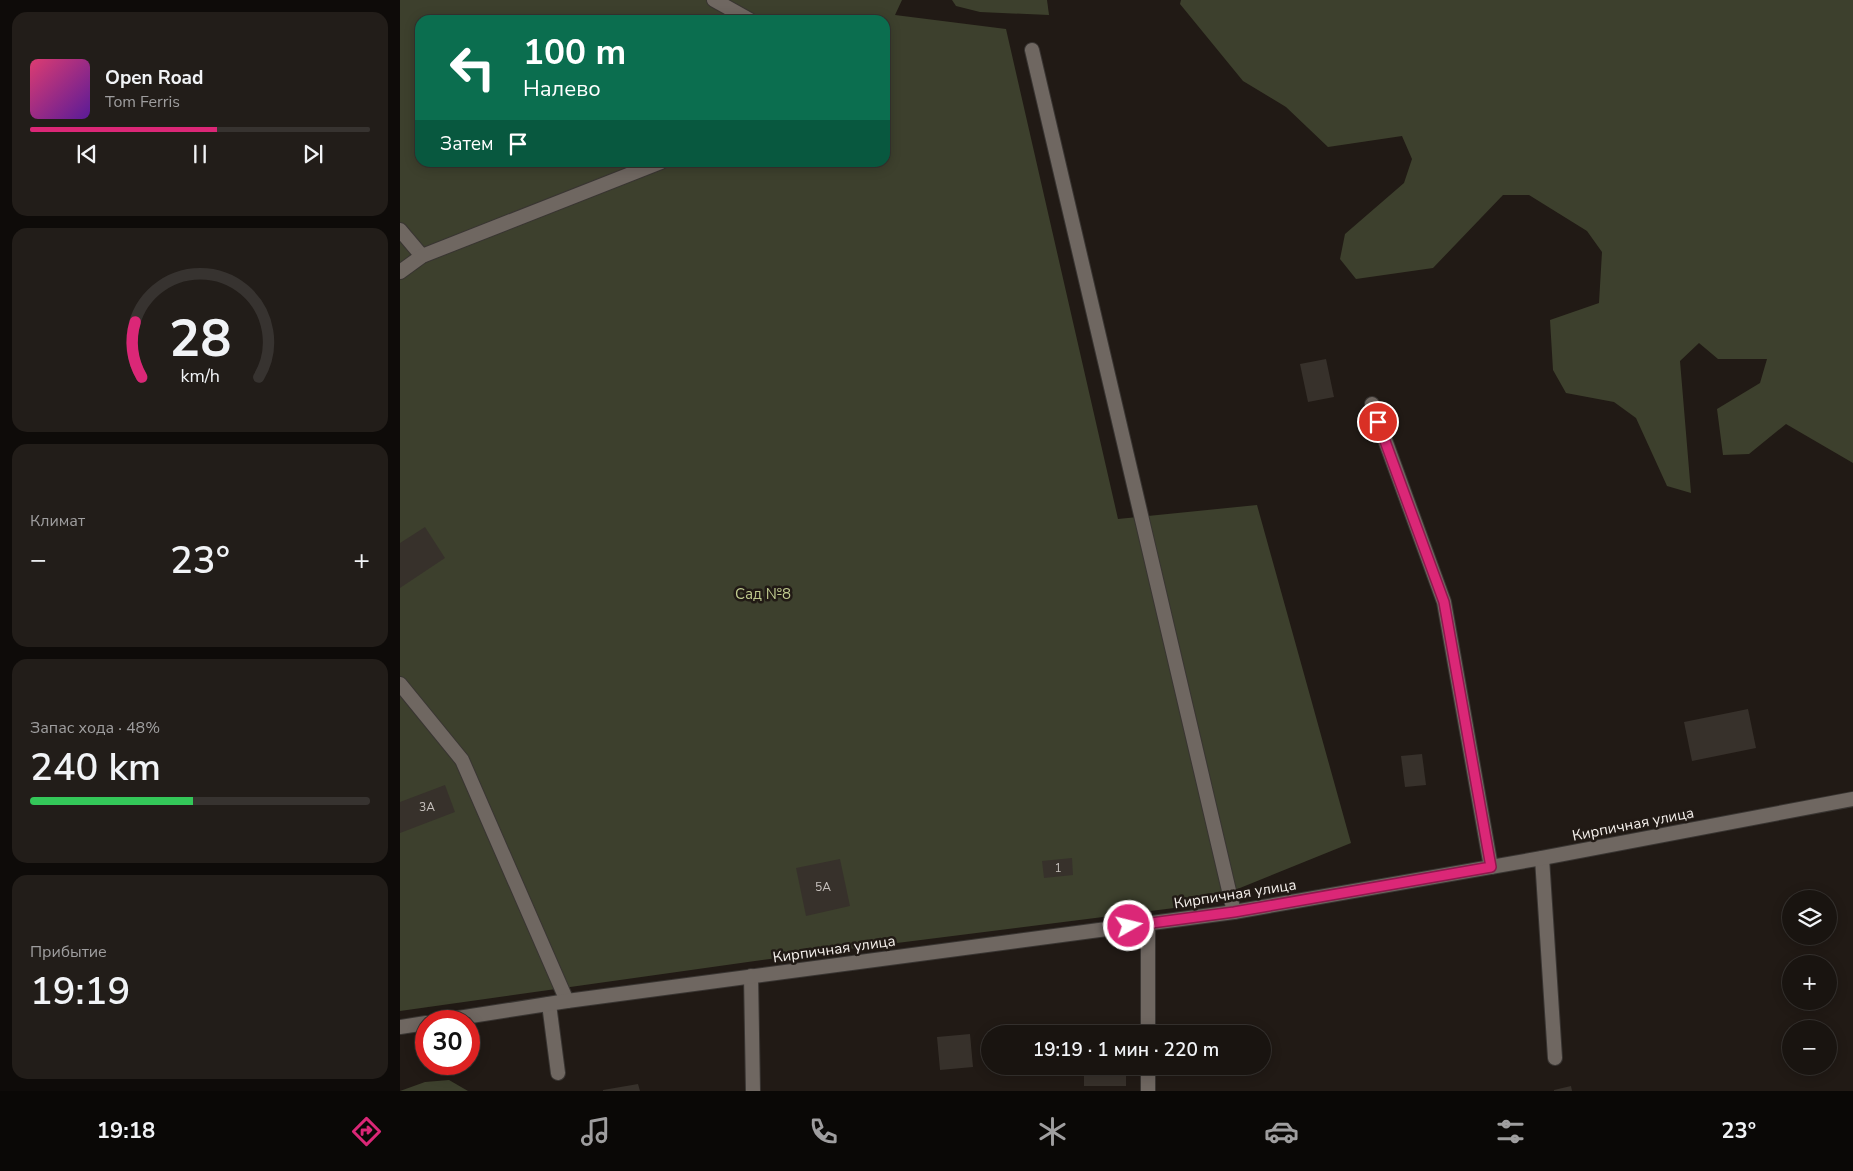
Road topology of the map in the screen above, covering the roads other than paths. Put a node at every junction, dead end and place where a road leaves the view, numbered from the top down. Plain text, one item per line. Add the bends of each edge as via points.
1 (714, 0) edge
2 (741, 15) edge
3 (1032, 50) dead end
4 (648, 167) edge
5 (400, 230) edge
6 (422, 256) junction
7 (400, 272) edge
8 (1372, 404) dead end
9 (400, 684) edge
10 (1853, 799) edge
11 (1542, 858) junction
12 (1491, 867) junction
13 (1234, 912) junction
14 (1148, 924) junction
15 (750, 976) junction
16 (567, 1001) junction
17 (549, 1004) junction
18 (480, 1015) edge
19 (415, 1025) edge
20 (1148, 1025) edge
21 (400, 1028) edge
22 (1555, 1058) dead end
23 (558, 1073) dead end
24 (1148, 1075) edge
25 (752, 1091) edge
26 (1148, 1091) edge

1 - 2 street
3 - 13 street
4 - 6 street
5 - 6 street
6 - 7 street
8 - 12 street via 1444,602
9 - 16 street via 462,760
10 - 11 street, Кирпичная улица
11 - 12 street, Кирпичная улица
11 - 22 street
12 - 13 street, Кирпичная улица
13 - 14 street, Кирпичная улица
14 - 15 street, Кирпичная улица
14 - 20 street
15 - 16 street, Кирпичная улица
15 - 25 street
16 - 17 street, Кирпичная улица
17 - 18 street, Кирпичная улица
17 - 23 street
19 - 21 street
24 - 26 street

